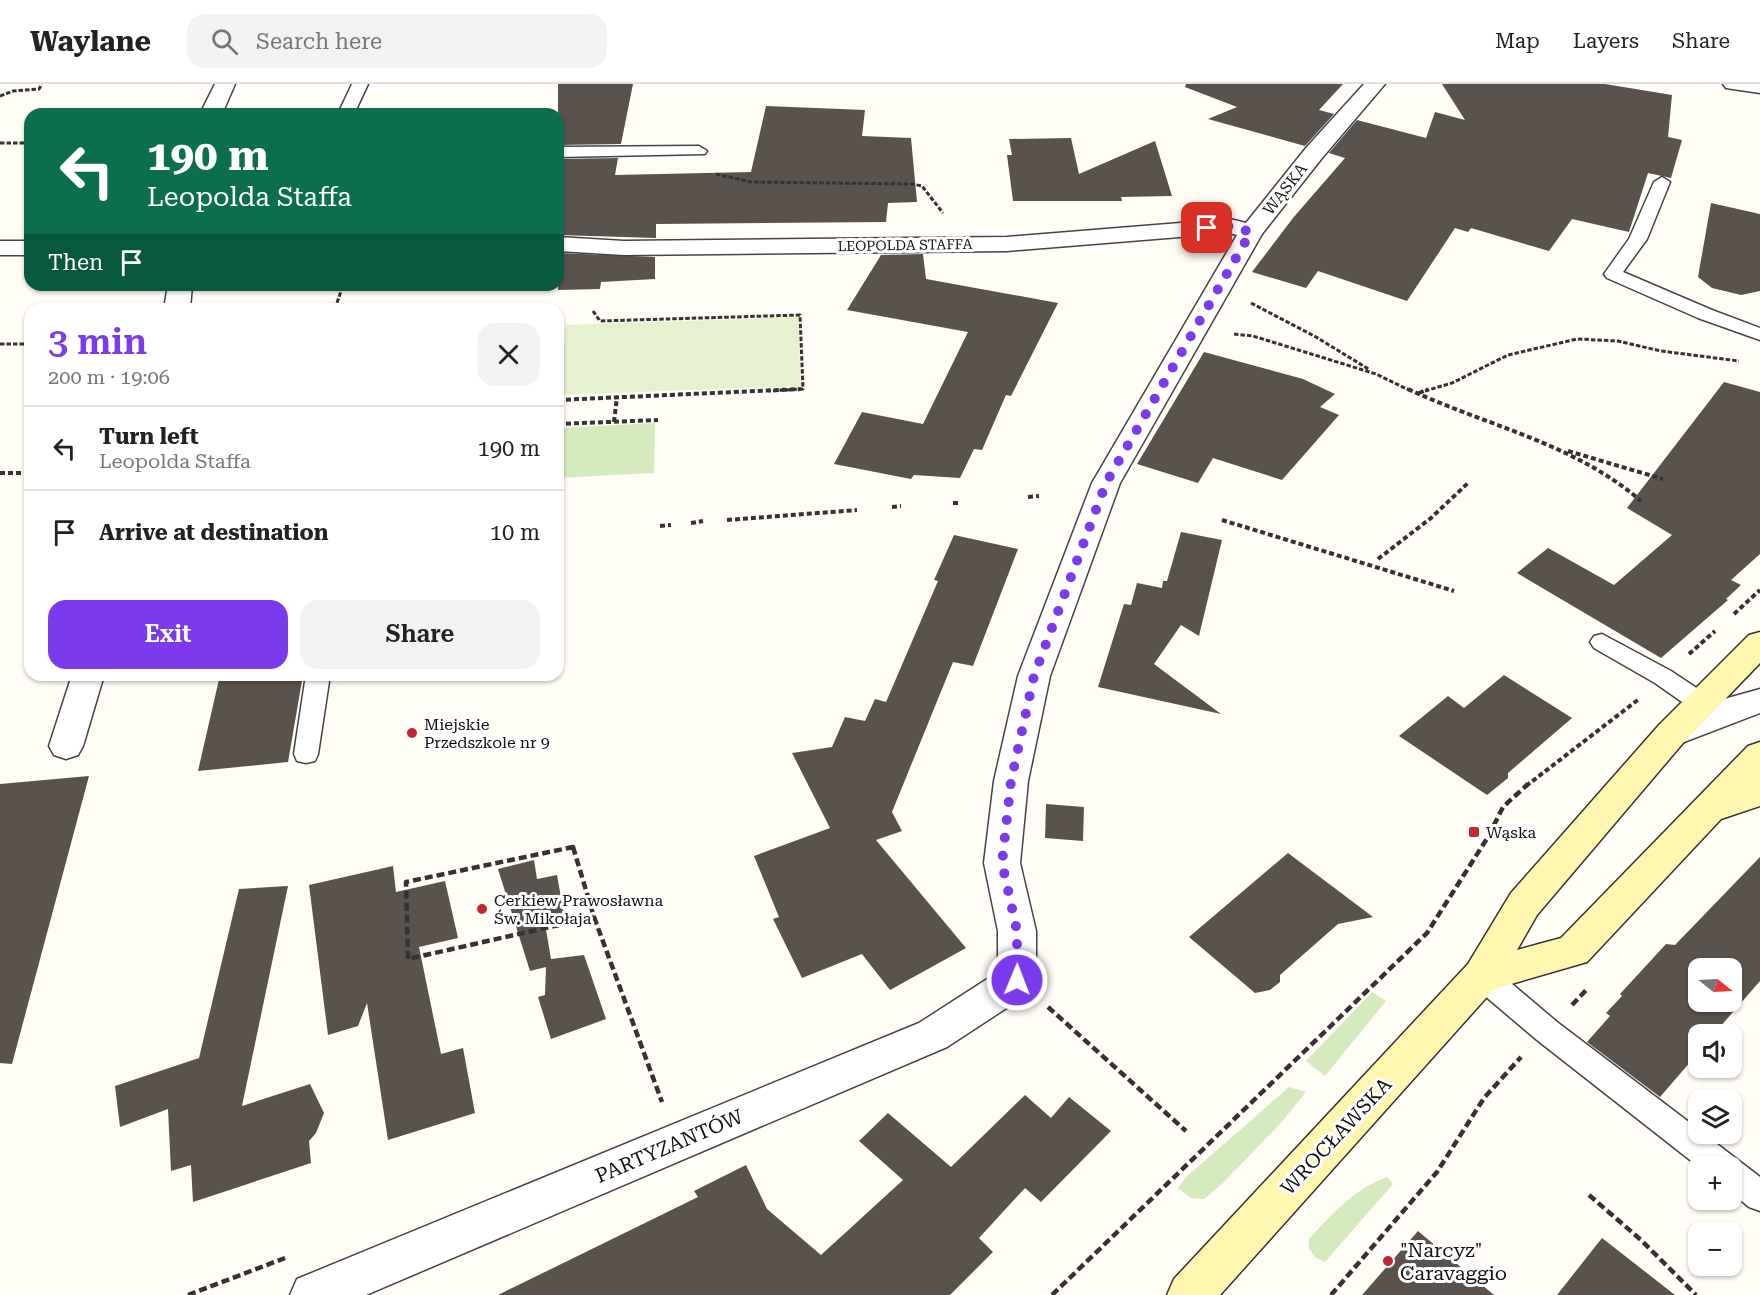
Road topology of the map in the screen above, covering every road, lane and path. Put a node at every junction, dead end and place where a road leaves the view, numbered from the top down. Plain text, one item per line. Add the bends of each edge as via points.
1 (42, 84) edge
2 (225, 84) edge
3 (360, 84) edge
4 (1375, 84) edge
5 (1733, 84) edge
6 (1760, 87) edge
7 (0, 96) edge
8 (214, 108) edge
9 (349, 108) edge
10 (0, 143) edge
11 (24, 143) edge
12 (699, 150) dead end
13 (564, 153) edge
14 (709, 172) dead end
15 (1662, 182) dead end
16 (1251, 232) junction
17 (564, 244) edge
18 (968, 244) junction
19 (24, 248) edge
20 (0, 249) edge
21 (1249, 300) dead end
22 (593, 311) dead end
23 (1223, 333) dead end
24 (1760, 334) edge
25 (0, 344) edge
26 (24, 344) edge
27 (1738, 361) dead end
28 (1376, 374) junction
29 (1419, 394) junction
30 (617, 397) junction
31 (564, 400) edge
32 (658, 420) dead end
33 (614, 422) junction
34 (564, 424) edge
35 (1561, 449) junction
36 (0, 473) edge
37 (24, 473) edge
38 (1663, 479) dead end
39 (1468, 483) dead end
40 (1039, 496) dead end
41 (1028, 497) dead end
42 (1641, 501) dead end
43 (953, 503) dead end
44 (960, 503) dead end
45 (901, 506) dead end
46 (892, 507) dead end
47 (857, 510) dead end
48 (727, 520) dead end
49 (1222, 520) dead end
50 (703, 521) dead end
51 (691, 522) dead end
52 (671, 525) dead end
53 (660, 526) dead end
54 (1378, 559) dead end
55 (1760, 590) edge
56 (1454, 591) dead end
57 (1725, 622) dead end
58 (1716, 630) dead end
59 (1602, 642) dead end
60 (1760, 643) edge
61 (1664, 677) junction
62 (86, 681) edge
63 (317, 681) edge
64 (1760, 701) edge
65 (1701, 703) junction
66 (1671, 734) junction
67 (66, 746) dead end
68 (306, 754) dead end
69 (1760, 754) edge
70 (1760, 792) edge
71 (1709, 808) junction
72 (594, 917) junction
73 (1482, 976) junction
74 (1030, 991) junction
75 (1186, 1131) dead end
76 (677, 1142) junction
77 (1709, 1156) edge
78 (1742, 1182) edge
79 (1589, 1195) dead end
80 (1760, 1196) edge
81 (296, 1254) dead end
82 (188, 1295) edge
83 (313, 1295) edge
84 (1052, 1295) edge
85 (1190, 1295) edge
86 (1696, 1295) edge

1 - 7 path via 39,89
2 - 8 street
3 - 9 lane
4 - 16 street, WĄSKA
5 - 6 street
10 - 11 path
12 - 13 lane
14 - 18 path via 751,182 922,186
15 - 24 lane via 1638,239 1613,274
16 - 18 street, LEOPOLDA STAFFA via 1230,226
16 - 74 street, WĄSKA via 1106,483 1034,676 1011,781 1002,863
17 - 18 street, LEOPOLDA STAFFA via 641,248
19 - 20 street
21 - 28 path via 1255,307 1316,337
22 - 30 path via 600,321 800,315 803,389
23 - 28 path via 1253,336
25 - 26 path
27 - 29 path via 1618,341 1577,339 1508,355 1452,383
28 - 29 path
29 - 35 path
30 - 31 path
30 - 33 path
32 - 33 path
33 - 34 path
35 - 38 path
35 - 42 path via 1619,482
36 - 37 path
39 - 54 path
40 - 41 path
43 - 44 path
45 - 46 path
47 - 48 path
49 - 56 path
50 - 51 path
52 - 53 path
55 - 57 path
58 - 61 path
59 - 61 lane
60 - 65 main road, WROCŁAWSKA
61 - 65 lane
61 - 84 path via 1516,793 1503,807 1427,933
62 - 67 street
63 - 68 lane
64 - 66 street, WROCŁAWSKA
65 - 66 main road, WROCŁAWSKA
66 - 73 main road, WROCŁAWSKA via 1524,904
69 - 71 main road
70 - 71 main road
71 - 73 main road via 1573,951
72 - 72 path via 573,847 406,882 408,958
72 - 76 path
73 - 77 lane
73 - 85 main road, WROCŁAWSKA
74 - 75 path
74 - 76 street, PARTYZANTÓW
76 - 83 street, PARTYZANTÓW
78 - 80 lane
79 - 86 path
81 - 82 path

